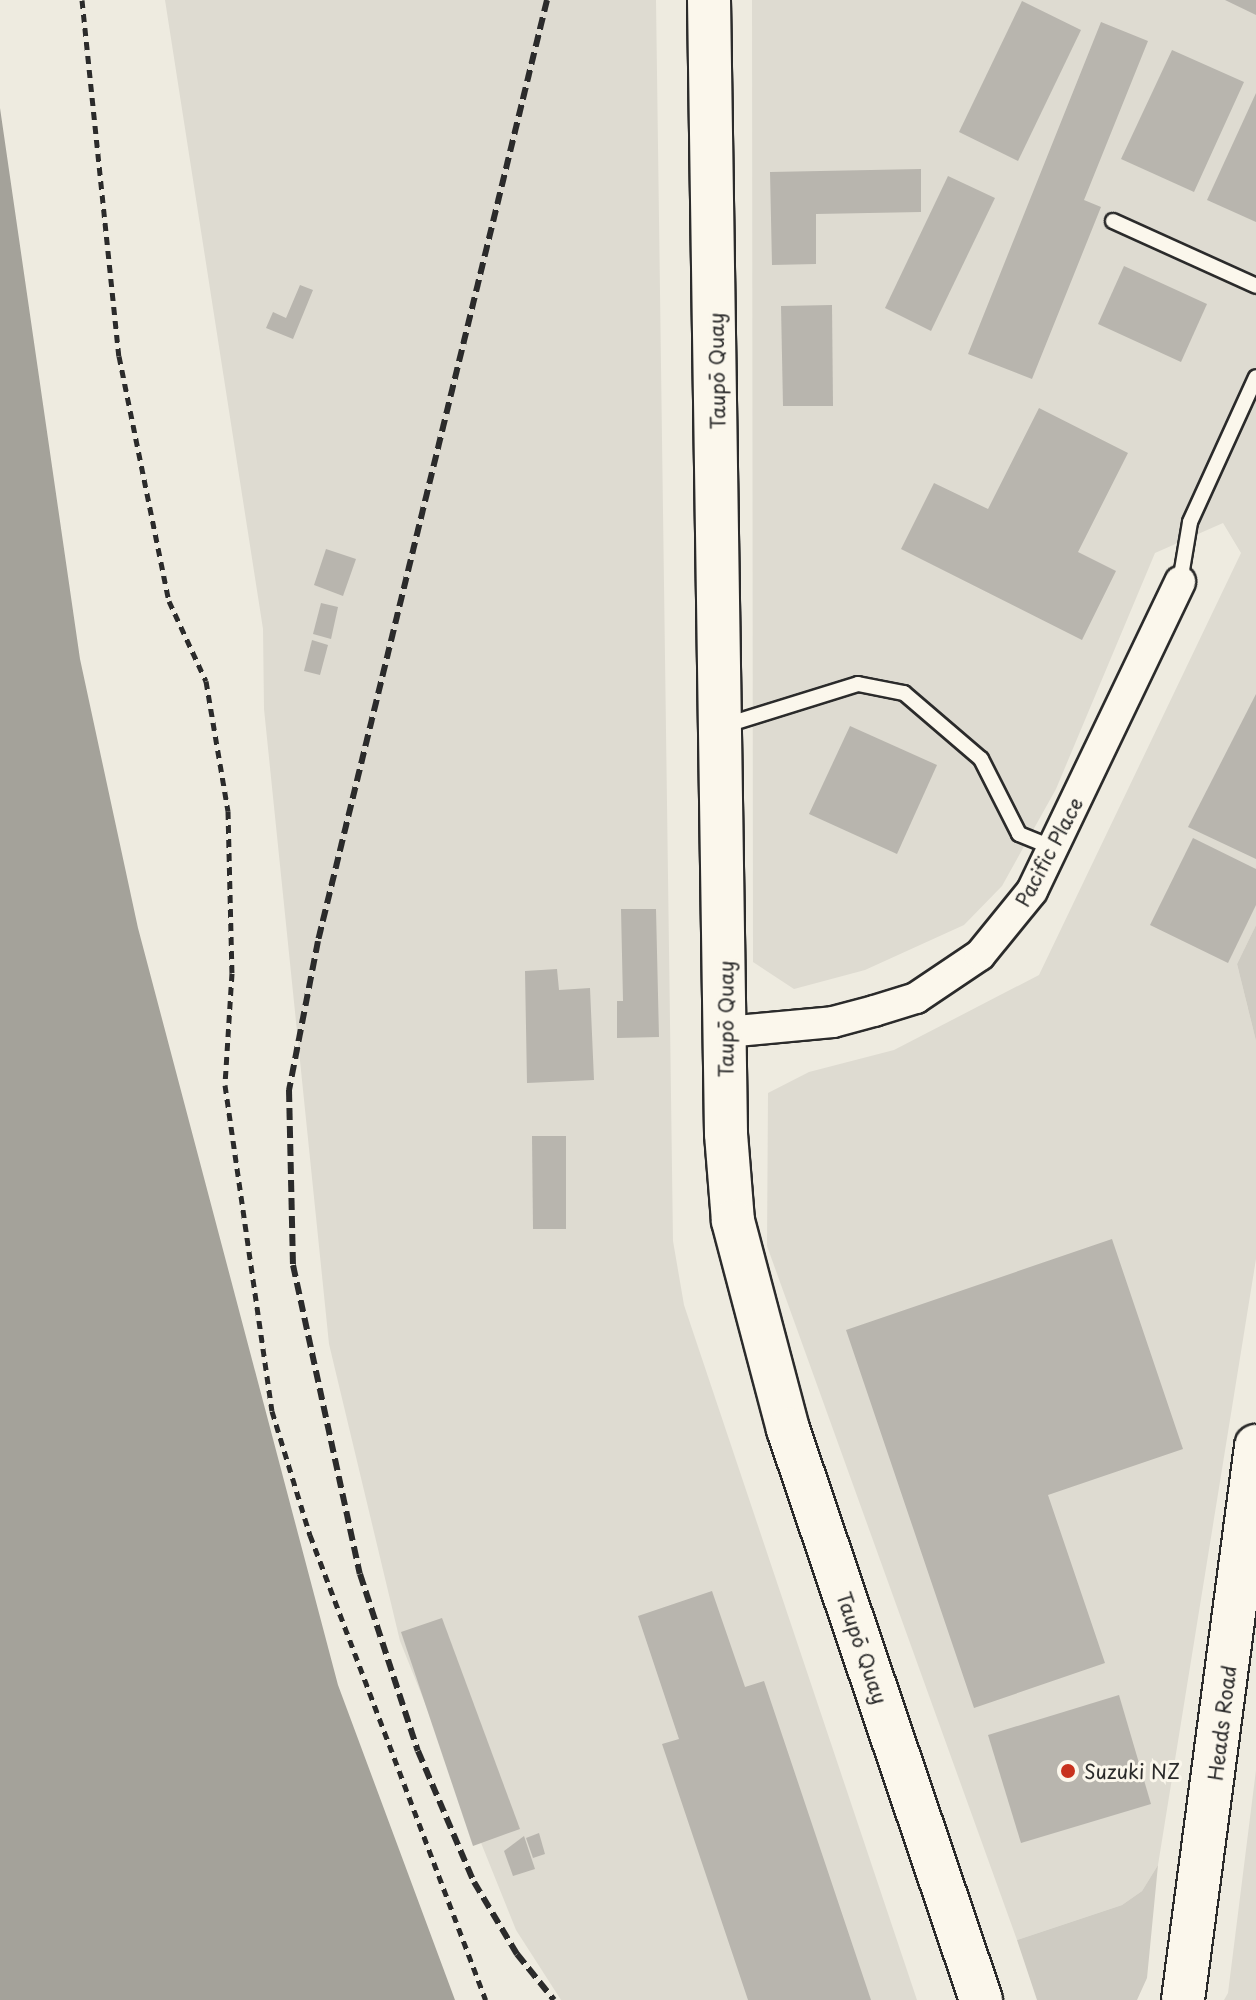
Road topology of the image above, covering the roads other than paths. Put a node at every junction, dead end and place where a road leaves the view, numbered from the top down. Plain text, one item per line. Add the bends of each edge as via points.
1 (709, 0) edge
2 (1113, 221) dead end
3 (1256, 286) edge
4 (1256, 377) edge
5 (1180, 582) joint
6 (723, 726) junction
7 (1054, 848) junction
8 (726, 1032) junction
9 (1256, 1446) edge
10 (981, 2000) edge
11 (1183, 2000) edge

1 - 6 street, Taupō Quay
2 - 3 lane
4 - 5 lane via 1190,522
5 - 7 street, Pacific Place
6 - 7 lane via 858,684 904,693 981,759 1019,834
6 - 8 street, Taupō Quay
7 - 8 street, Pacific Place via 1032,891 989,946 916,998 833,1022
8 - 10 street, Taupō Quay via 733,1221 750,1291 788,1429
9 - 11 street, Heads Road

